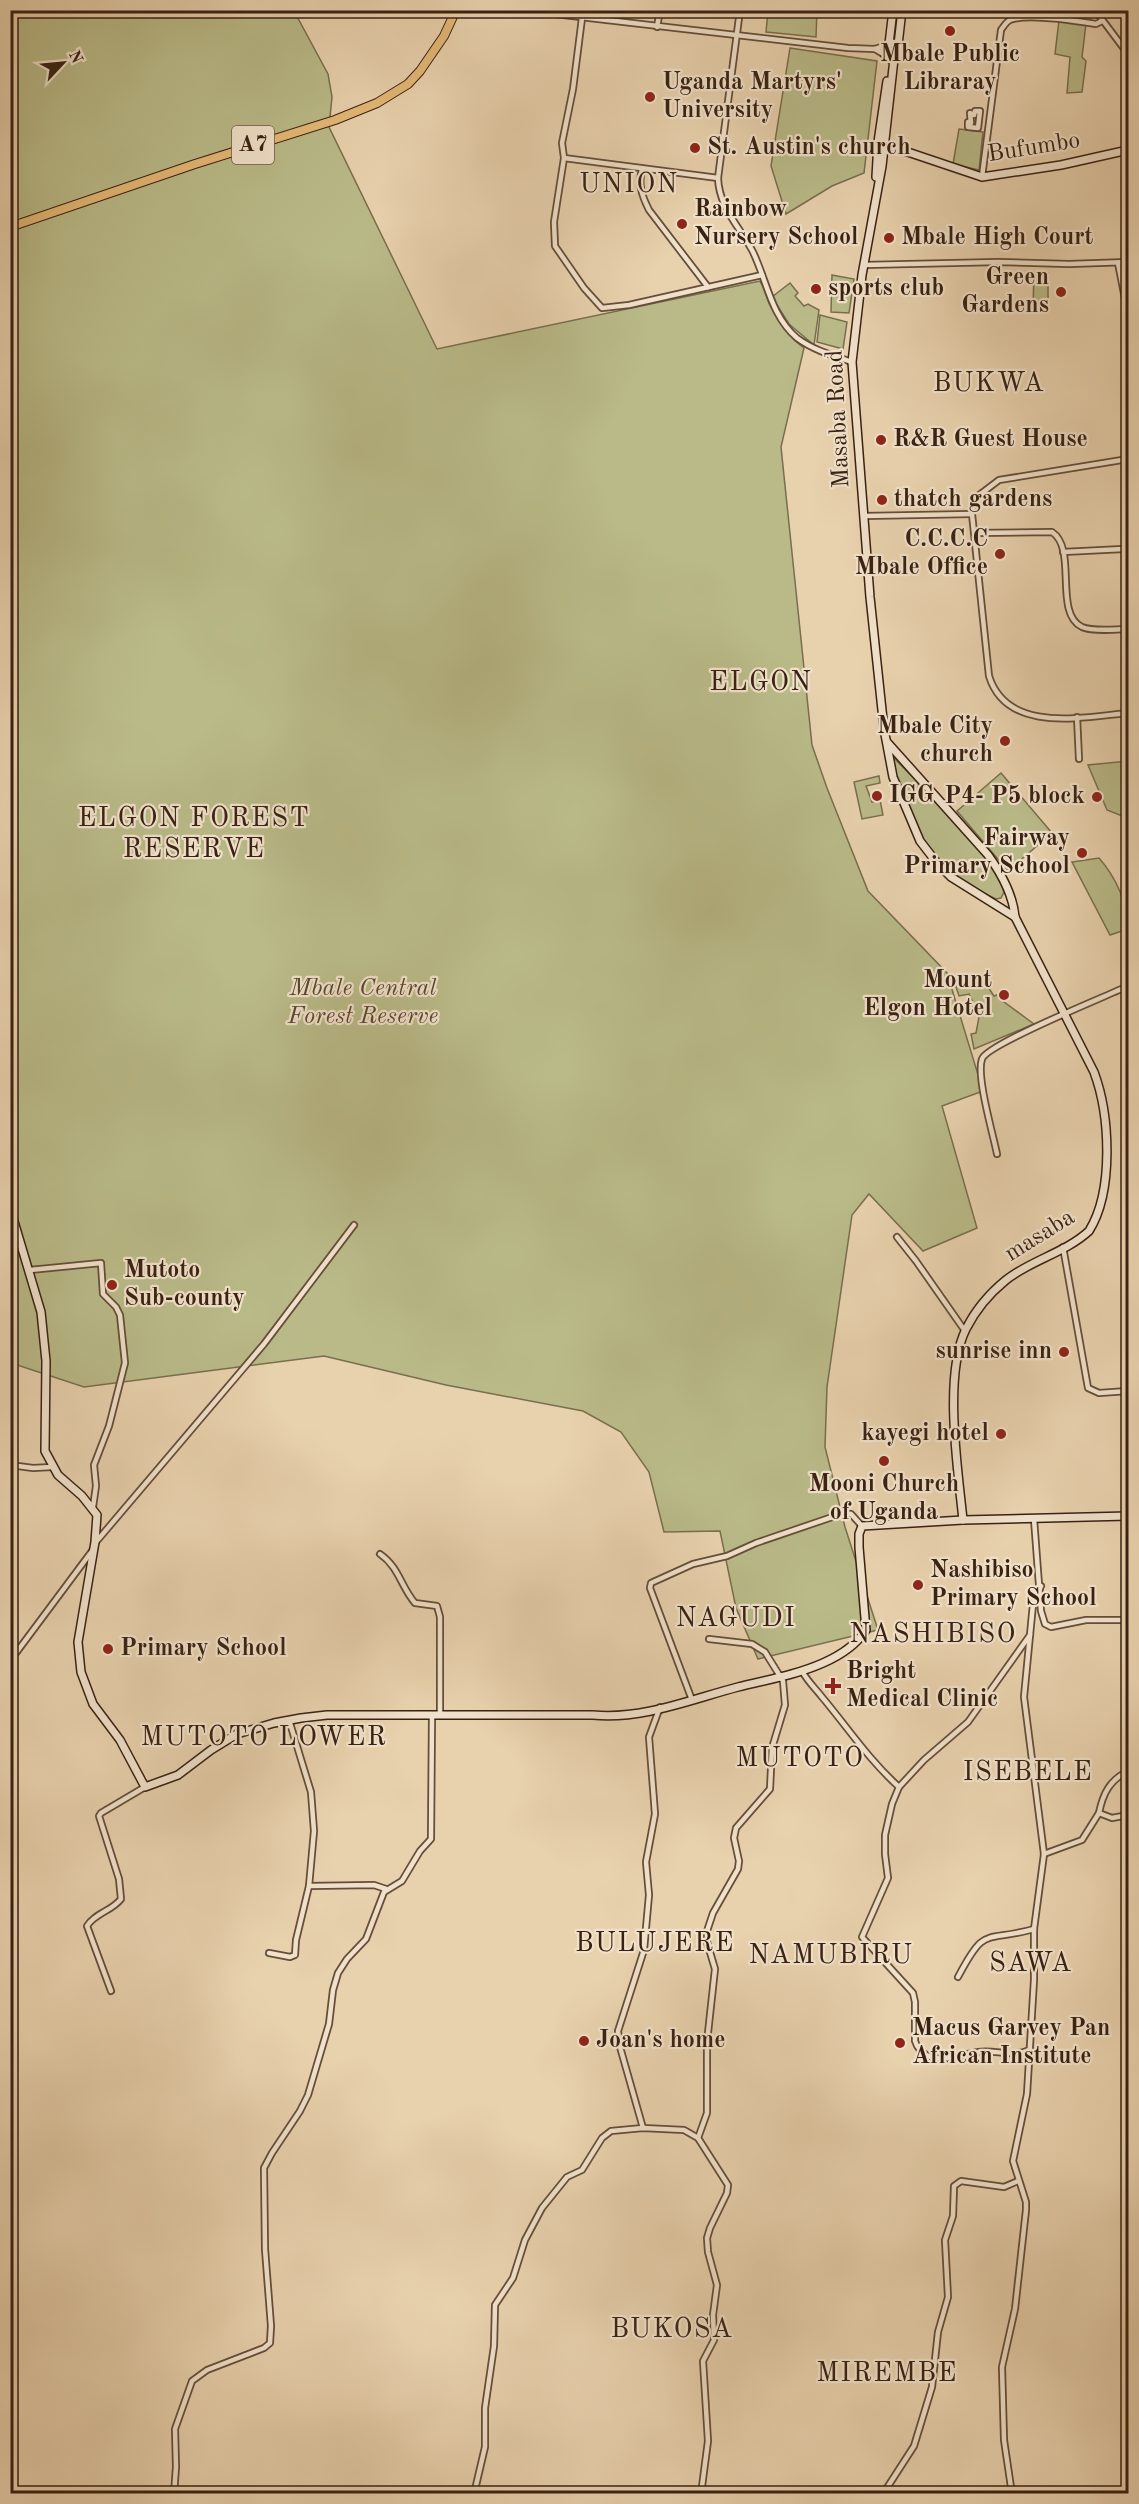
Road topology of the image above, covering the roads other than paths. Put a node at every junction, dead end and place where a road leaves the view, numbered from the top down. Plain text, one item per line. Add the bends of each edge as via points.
1 (456, 10) edge
2 (520, 10) edge
3 (594, 10) edge
4 (660, 10) edge
5 (740, 10) edge
6 (893, 10) edge
7 (902, 10) edge
8 (1095, 10) edge
9 (582, 18) junction
10 (594, 20) junction
11 (1102, 21) junction
12 (657, 27) junction
13 (737, 35) junction
14 (888, 44) junction
15 (898, 45) junction
16 (876, 49) junction
17 (1128, 54) edge
18 (889, 57) junction
19 (968, 127) joint
20 (881, 143) junction
21 (1128, 150) edge
22 (564, 158) junction
23 (642, 169) junction
24 (982, 177) junction
25 (718, 178) junction
26 (10, 227) edge
27 (1128, 262) edge
28 (1118, 263) junction
29 (864, 265) junction
30 (762, 275) junction
31 (708, 287) junction
32 (1128, 315) edge
33 (852, 362) junction
34 (1128, 459) edge
35 (972, 514) junction
36 (864, 516) junction
37 (975, 533) junction
38 (1123, 549) dead end
39 (1063, 552) junction
40 (1128, 629) edge
41 (1128, 713) edge
42 (1077, 717) junction
43 (887, 742) junction
44 (1079, 759) dead end
45 (1009, 894) junction
46 (994, 903) junction
47 (1015, 917) junction
48 (1128, 986) edge
49 (1066, 1014) junction
50 (997, 1154) dead end
51 (10, 1208) edge
52 (354, 1225) dead end
53 (897, 1237) dead end
54 (1064, 1248) junction
55 (30, 1270) junction
56 (965, 1331) junction
57 (1128, 1391) edge
58 (10, 1465) edge
59 (52, 1467) junction
60 (93, 1507) junction
61 (1128, 1516) edge
62 (1034, 1519) junction
63 (963, 1520) junction
64 (862, 1526) junction
65 (95, 1546) junction
66 (380, 1554) dead end
67 (1041, 1586) junction
68 (1128, 1620) edge
69 (1031, 1634) junction
70 (709, 1639) dead end
71 (10, 1660) edge
72 (802, 1671) junction
73 (780, 1677) junction
74 (692, 1700) junction
75 (660, 1707) junction
76 (436, 1714) junction
77 (289, 1720) junction
78 (1128, 1771) edge
79 (146, 1787) junction
80 (899, 1787) junction
81 (1099, 1813) junction
82 (1128, 1815) edge
83 (1044, 1854) junction
84 (309, 1886) junction
85 (386, 1888) junction
86 (1034, 1929) junction
87 (269, 1953) dead end
88 (958, 1977) dead end
89 (111, 1991) dead end
90 (1029, 2050) junction
91 (644, 2128) junction
92 (698, 2138) junction
93 (1018, 2181) junction
94 (174, 2493) edge
95 (474, 2493) edge
96 (701, 2493) edge
97 (883, 2493) edge
98 (1012, 2493) edge

1 - 26 main road, A7 via 420,71 408,84 377,103
2 - 9 street
3 - 10 street
4 - 12 street
5 - 13 street
6 - 14 street
7 - 15 street
8 - 11 street
9 - 10 street
9 - 22 street via 562,143
10 - 12 street
11 - 17 street
11 - 24 street via 1007,22 1001,30
12 - 13 street
13 - 16 street
13 - 25 street
14 - 15 street
14 - 16 street
14 - 18 street
15 - 18 street via 900,53
16 - 18 street
18 - 20 street, Masaba Road
19 - 19 street via 970,113 980,111 978,128
20 - 24 street, Bufumbo
20 - 29 street, Masaba Road
21 - 24 street, Bufumbo
22 - 23 street
22 - 31 street via 554,222 555,246 598,305 607,308
23 - 25 street
23 - 31 street via 639,180 649,210
25 - 30 street via 724,205 753,252
27 - 28 street
28 - 29 street
28 - 32 street
29 - 33 street, Masaba Road
30 - 31 street
30 - 33 street via 779,317 797,338
33 - 36 street, Masaba Road
34 - 35 street via 999,480 975,499
35 - 36 street
35 - 37 street
36 - 43 street, Masaba Road
37 - 39 street via 1052,532
37 - 42 street via 992,686 1022,713
38 - 39 street
39 - 40 street via 1070,610 1076,622 1089,628
41 - 42 street
42 - 44 street
43 - 45 street, masaba via 988,855
43 - 46 street, Masaba Road via 893,777 920,841 951,877
45 - 46 street
45 - 47 street, masaba
46 - 47 street, Masaba Road
47 - 49 street, masaba
48 - 49 street
49 - 50 street via 983,1056 980,1070
49 - 54 street, masaba via 1102,1096 1106,1168 1093,1225
51 - 55 street
52 - 65 street via 264,1344
53 - 56 street
54 - 56 street, masaba via 1007,1279 981,1306
54 - 57 street via 1088,1388 1099,1393
55 - 59 street via 44,1336 43,1443
55 - 60 street via 101,1263 103,1294 120,1315 125,1363 109,1426 94,1465
56 - 63 street, masaba via 954,1396
58 - 59 street
59 - 60 street
60 - 65 street via 98,1518
61 - 62 street
62 - 63 street
62 - 67 street
63 - 64 street
64 - 72 street via 859,1546 866,1630 845,1651
64 - 74 street via 851,1514 844,1513 727,1556 683,1567 651,1583
65 - 71 street
65 - 79 street via 78,1642 81,1672 93,1704 120,1740
66 - 76 street via 397,1570 415,1604 437,1606 440,1617
67 - 68 street via 1042,1618 1052,1627 1086,1620
67 - 69 street via 1033,1604
69 - 80 street via 968,1722
69 - 83 street via 1024,1697
70 - 73 street via 756,1646
72 - 73 street
72 - 80 street via 875,1765
73 - 74 street
73 - 92 street via 785,1705 772,1748 770,1789 736,1828 738,1869 707,1931 715,1969 707,2042 707,2113
74 - 75 street
75 - 76 street via 615,1717
75 - 91 street via 649,1737 656,1814 645,1866 649,1895 644,1950 618,2031
76 - 77 street via 327,1715
76 - 85 street via 431,1839 402,1881
77 - 79 street via 237,1734 178,1775
77 - 84 street via 312,1798 314,1846
78 - 81 street via 1107,1788
79 - 89 street via 99,1816 119,1879 121,1899 87,1926
80 - 90 street via 885,1835 888,1878 863,1940 912,1993 915,2041 928,2056 983,2051 1015,2054
81 - 82 street via 1112,1818
81 - 83 street via 1082,1840
83 - 86 street
84 - 85 street
84 - 87 street via 295,1955
85 - 94 street via 366,1940 337,1976 329,2024 308,2095 264,2168 270,2343 207,2370 192,2381 175,2429
86 - 88 street via 982,1939 972,1949
86 - 90 street
90 - 93 street via 1025,2104 1013,2154
91 - 92 street via 684,2130
91 - 95 street via 606,2134 582,2170 567,2177 536,2218 515,2274 496,2301 485,2447
92 - 96 street via 729,2189 707,2238 717,2285 714,2340 703,2361 708,2441
93 - 97 street via 1004,2187 961,2181 954,2186 953,2216 945,2240 948,2297 938,2332 932,2387 914,2446
93 - 98 street via 1026,2210 1001,2390

